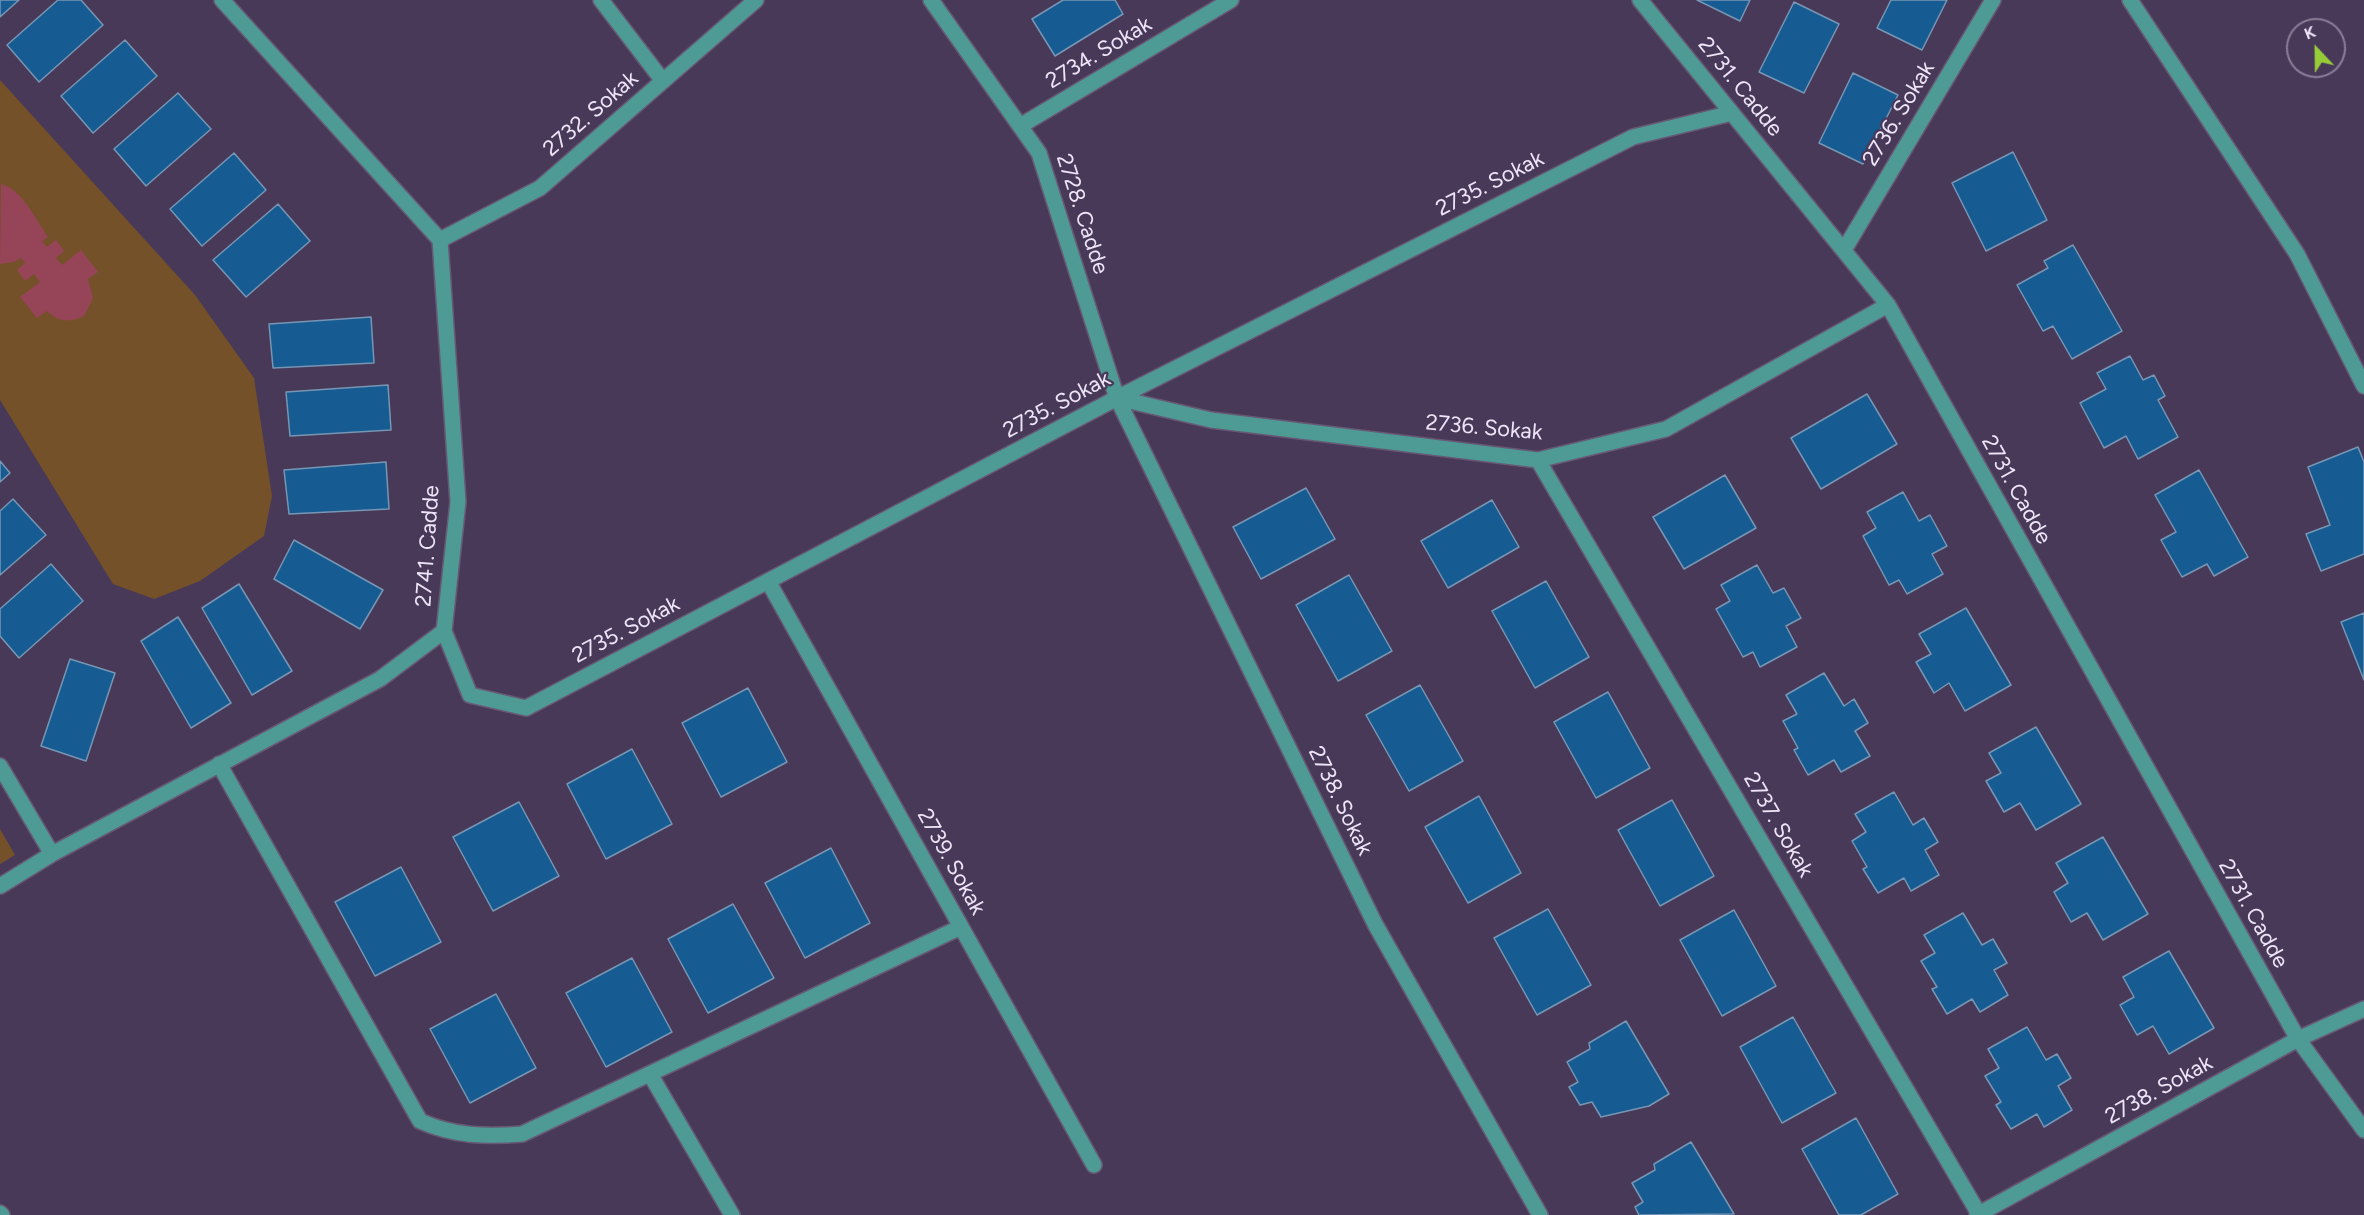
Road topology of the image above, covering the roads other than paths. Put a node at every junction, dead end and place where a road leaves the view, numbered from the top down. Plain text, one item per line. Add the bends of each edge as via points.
1 (222, 0) edge
2 (601, 0) edge
3 (756, 0) edge
4 (931, 0) edge
5 (1232, 0) edge
6 (1640, 0) edge
7 (1993, 0) edge
8 (2130, 0) edge
9 (663, 81) junction
10 (1732, 113) junction
11 (1020, 126) junction
12 (440, 240) junction
13 (1844, 250) junction
14 (1888, 304) junction
15 (2364, 386) edge
16 (1117, 398) junction
17 (1538, 459) junction
18 (768, 581) junction
19 (444, 631) junction
20 (219, 764) junction
21 (0, 765) edge
22 (52, 854) junction
23 (0, 886) edge
24 (961, 927) junction
25 (2364, 1009) edge
26 (2298, 1039) junction
27 (650, 1074) junction
28 (2364, 1130) edge
29 (1094, 1165) dead end
30 (732, 1215) edge
31 (1540, 1215) edge
32 (1978, 1215) edge

1 - 12 street
2 - 9 street
3 - 9 street, 2732. Sokak
4 - 11 street, 2728. Cadde
5 - 11 street, 2734. Sokak
6 - 10 street, 2731. Cadde
7 - 13 street, 2736. Sokak
8 - 15 street via 2297,254
9 - 12 street, 2732. Sokak via 540,188
10 - 13 street, 2731. Cadde
10 - 16 street, 2735. Sokak via 1633,137
11 - 16 street, 2728. Cadde via 1039,153
12 - 19 street, 2741. Cadde via 458,502
13 - 14 street, 2731. Cadde
14 - 17 street, 2736. Sokak via 1666,429
14 - 26 street, 2731. Cadde
16 - 17 street, 2736. Sokak via 1211,420
16 - 18 street, 2735. Sokak
16 - 31 street, 2738. Sokak via 1375,924
17 - 32 street, 2737. Sokak
18 - 19 street, 2735. Sokak via 526,708 470,695
18 - 24 street, 2739. Sokak
19 - 20 street, 2741. Cadde via 380,679
20 - 22 street, 2741. Cadde
20 - 27 street via 420,1121 441,1130 470,1135 522,1134
21 - 22 street
22 - 23 street, 2741. Cadde
24 - 27 street
24 - 29 street, 2739. Sokak
25 - 26 street, 2738. Sokak
26 - 28 street, 2731. Cadde
26 - 32 street, 2738. Sokak
27 - 30 street

